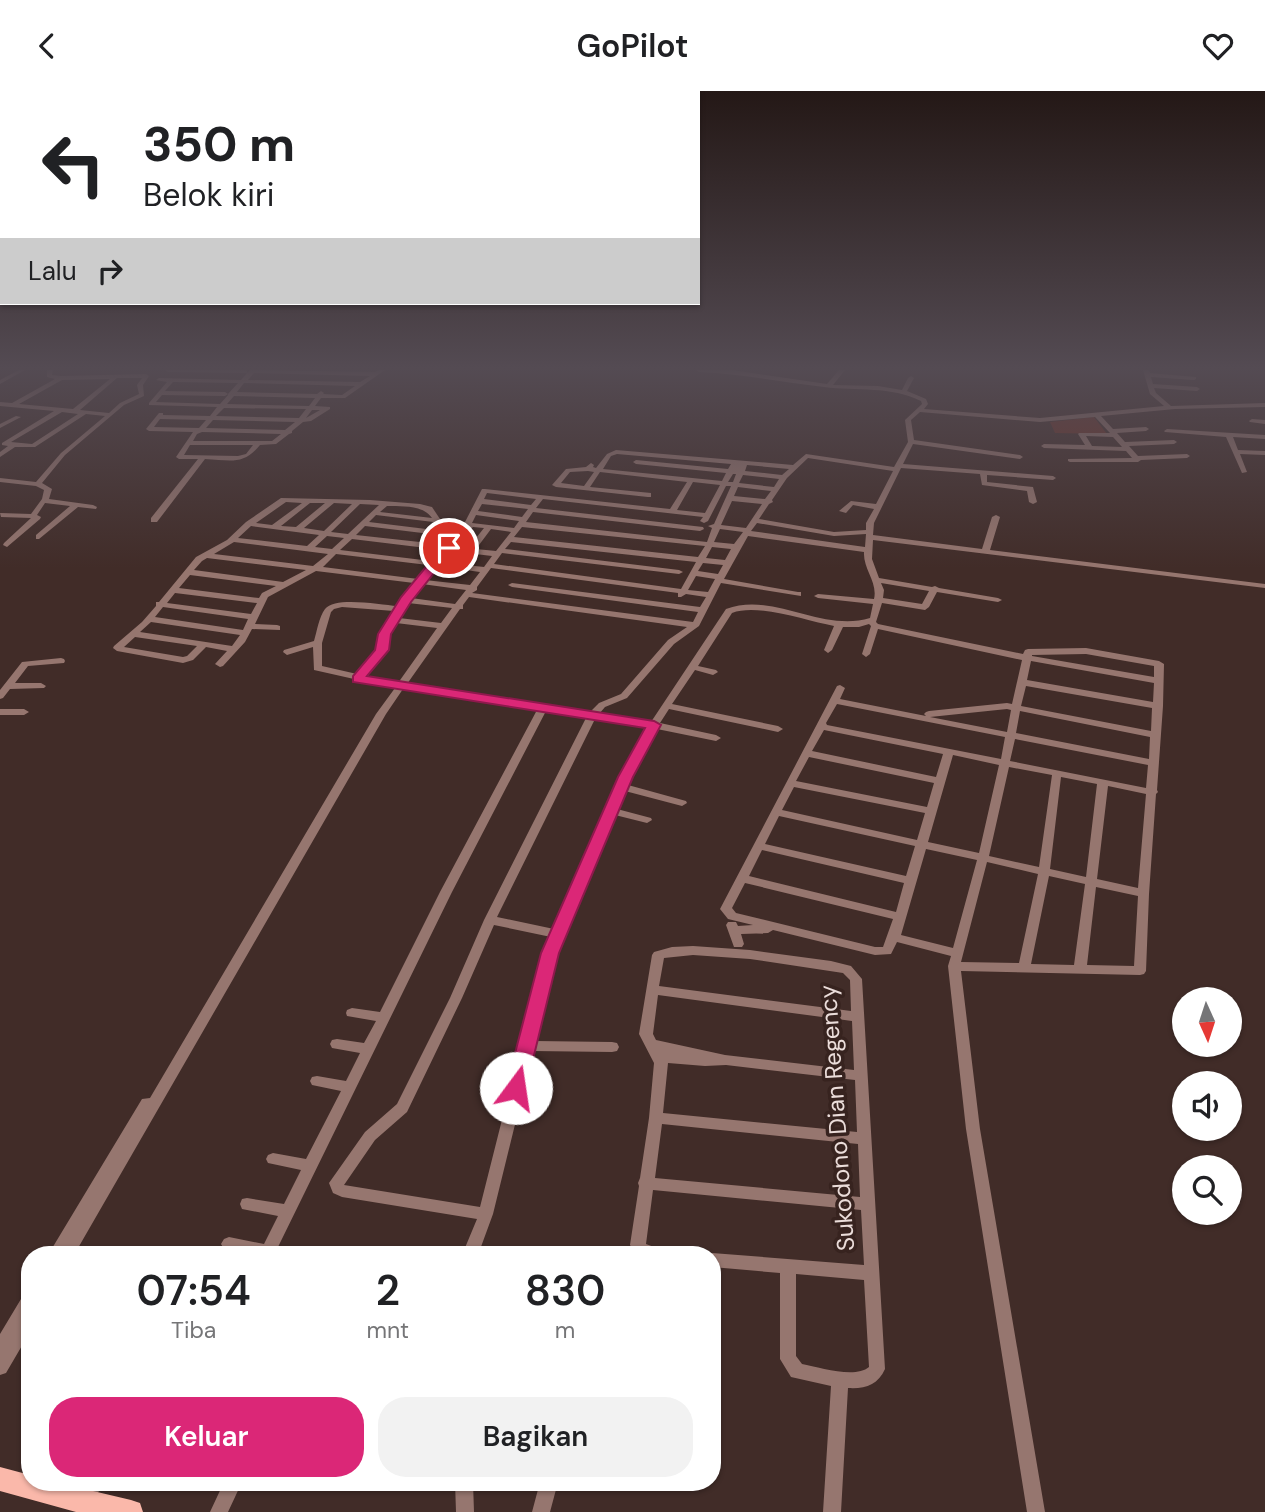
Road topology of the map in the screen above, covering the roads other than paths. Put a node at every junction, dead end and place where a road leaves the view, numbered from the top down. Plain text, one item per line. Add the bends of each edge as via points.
1 (48, 436) edge
2 (85, 436) edge
3 (193, 436) edge
4 (284, 436) edge
5 (910, 436) edge
6 (1082, 436) edge
7 (1116, 436) edge
8 (1229, 436) edge
9 (911, 442) junction
10 (1174, 442) dead end
11 (2, 443) edge
12 (188, 443) junction
13 (257, 444) junction
14 (14, 445) junction
15 (1044, 446) dead end
16 (1089, 447) junction
17 (1127, 447) junction
18 (642, 452) junction
19 (1235, 452) junction
20 (1265, 453) edge
21 (0, 455) edge
22 (1187, 456) dead end
23 (1020, 457) dead end
24 (1138, 457) junction
25 (203, 458) junction
26 (1070, 460) dead end
27 (741, 461) junction
28 (636, 462) junction
29 (797, 465) junction
30 (896, 467) junction
31 (598, 470) junction
32 (730, 472) junction
33 (740, 473) junction
34 (1244, 473) dead end
35 (628, 474) junction
36 (983, 474) junction
37 (658, 477) junction
38 (785, 477) junction
39 (1053, 478) dead end
40 (0, 479) edge
41 (691, 480) junction
42 (38, 484) junction
43 (723, 484) junction
44 (734, 485) junction
45 (585, 489) junction
46 (777, 489) junction
47 (619, 492) junction
48 (648, 495) junction
49 (541, 497) junction
50 (729, 498) junction
51 (43, 501) junction
52 (332, 501) junction
53 (479, 501) junction
54 (307, 502) junction
55 (358, 502) junction
56 (769, 502) junction
57 (1033, 502) dead end
58 (385, 503) junction
59 (76, 505) junction
60 (93, 507) dead end
61 (878, 507) junction
62 (640, 508) junction
63 (532, 509) junction
64 (843, 511) dead end
65 (672, 512) junction
66 (373, 513) junction
67 (474, 513) junction
68 (1, 515) edge
69 (707, 515) junction
70 (33, 516) junction
71 (996, 517) dead end
72 (154, 520) dead end
73 (755, 520) junction
74 (438, 521) junction
75 (632, 521) junction
76 (249, 524) junction
77 (363, 524) junction
78 (470, 524) junction
79 (520, 524) junction
80 (274, 527) junction
81 (489, 527) junction
82 (701, 527) junction
83 (717, 527) junction
84 (298, 530) junction
85 (747, 531) junction
86 (325, 533) junction
87 (460, 535) junction
88 (869, 535) junction
89 (350, 536) junction
90 (624, 536) junction
91 (39, 537) dead end
92 (509, 539) junction
93 (233, 540) junction
94 (693, 543) junction
95 (7, 545) dead end
96 (709, 545) junction
97 (736, 547) junction
98 (310, 548) junction
99 (449, 548) junction
100 (615, 550) junction
101 (867, 550) junction
102 (986, 550) junction
103 (335, 551) junction
104 (470, 551) junction
105 (500, 552) junction
106 (206, 555) junction
107 (540, 555) junction
108 (688, 558) junction
109 (701, 559) junction
110 (434, 563) junction
111 (728, 563) junction
112 (316, 568) junction
113 (489, 568) junction
114 (526, 571) junction
115 (188, 572) junction
116 (679, 572) junction
117 (692, 573) junction
118 (719, 578) junction
119 (878, 580) junction
120 (419, 581) junction
121 (282, 584) junction
122 (1265, 586) edge
123 (935, 588) junction
124 (671, 589) junction
125 (172, 590) junction
126 (471, 591) junction
127 (684, 591) junction
128 (798, 594) dead end
129 (711, 595) junction
130 (818, 596) dead end
131 (998, 600) dead end
132 (261, 601) junction
133 (878, 601) junction
134 (159, 604) junction
135 (402, 604) junction
136 (662, 605) junction
137 (460, 607) junction
138 (675, 607) junction
139 (702, 610) junction
140 (148, 619) junction
141 (393, 620) junction
142 (840, 622) junction
143 (873, 624) junction
144 (249, 625) junction
145 (694, 625) junction
146 (443, 626) junction
147 (277, 628) dead end
148 (133, 634) junction
149 (318, 643) junction
150 (204, 644) junction
151 (234, 649) junction
152 (828, 650) dead end
153 (287, 652) dead end
154 (866, 654) dead end
155 (1027, 658) junction
156 (61, 661) dead end
157 (220, 664) dead end
158 (692, 667) junction
159 (713, 672) dead end
160 (358, 679) junction
161 (1159, 681) junction
162 (1021, 682) junction
163 (41, 685) dead end
164 (9, 686) junction
165 (399, 686) junction
166 (840, 688) dead end
167 (0, 696) edge
168 (834, 701) junction
169 (667, 706) junction
170 (1158, 706) junction
171 (1016, 707) junction
172 (542, 709) junction
173 (0, 712) edge
174 (24, 712) dead end
175 (381, 714) junction
176 (592, 716) junction
177 (916, 716) junction
178 (654, 725) junction
179 (822, 726) junction
180 (778, 729) dead end
181 (1010, 733) junction
182 (1156, 735) junction
183 (716, 738) dead end
184 (949, 751) junction
185 (806, 753) junction
186 (1004, 762) junction
187 (1154, 763) junction
188 (1057, 772) junction
189 (940, 781) junction
190 (1103, 781) junction
191 (790, 783) junction
192 (622, 787) junction
193 (1153, 792) junction
194 (682, 803) dead end
195 (611, 811) junction
196 (931, 811) junction
197 (776, 812) junction
198 (647, 820) dead end
199 (921, 845) junction
200 (758, 846) junction
201 (983, 859) junction
202 (1044, 874) junction
203 (742, 878) junction
204 (910, 881) junction
205 (1090, 883) junction
206 (1142, 893) junction
207 (727, 913) junction
208 (900, 917) junction
209 (491, 920) junction
210 (781, 928) junction
211 (733, 930) junction
212 (558, 934) junction
213 (894, 937) junction
214 (738, 944) dead end
215 (955, 959) junction
216 (1024, 969) junction
217 (1080, 969) junction
218 (652, 990) junction
219 (352, 1013) dead end
220 (383, 1017) junction
221 (859, 1017) junction
222 (337, 1044) dead end
223 (650, 1044) junction
224 (527, 1046) junction
225 (612, 1047) dead end
226 (367, 1049) junction
227 (660, 1057) junction
228 (726, 1060) junction
229 (862, 1076) junction
230 (317, 1081) dead end
231 (350, 1087) junction
232 (656, 1118) junction
233 (864, 1139) junction
234 (273, 1159) dead end
235 (310, 1166) junction
236 (645, 1183) junction
237 (247, 1204) dead end
238 (868, 1204) junction
239 (288, 1211) junction
240 (486, 1214) junction
241 (229, 1244) dead end
242 (61, 1246) edge
243 (71, 1246) edge
244 (238, 1246) edge
245 (275, 1246) edge
246 (474, 1246) edge
247 (639, 1246) edge
248 (721, 1261) edge
249 (788, 1268) junction
250 (872, 1273) junction
251 (21, 1314) edge
252 (21, 1331) edge
253 (0, 1349) edge
254 (0, 1367) edge
255 (840, 1380) junction
256 (0, 1479) edge
257 (21, 1482) edge
258 (229, 1491) edge
259 (464, 1491) edge
260 (547, 1491) edge
261 (89, 1492) edge
262 (131, 1512) edge
263 (219, 1512) edge
264 (465, 1512) edge
265 (541, 1512) edge
266 (832, 1512) edge
267 (1036, 1512) edge

1 - 14 street via 32,447
2 - 42 street
3 - 12 street
4 - 13 street via 274,443
5 - 9 street
6 - 16 street
7 - 17 street
8 - 19 street
9 - 23 street
9 - 30 street
10 - 17 street
11 - 14 street
12 - 13 street
12 - 25 street via 178,457
13 - 25 street via 245,457
14 - 21 street
15 - 16 street
16 - 17 street
17 - 24 street
18 - 27 street
18 - 28 street
18 - 31 street via 610,453
19 - 20 street
19 - 34 street
22 - 24 street
24 - 26 street via 1134,461
25 - 72 street
27 - 29 street
27 - 32 street
27 - 33 street
28 - 32 street
28 - 35 street
29 - 30 street via 809,456
29 - 38 street
30 - 36 street
30 - 61 street
31 - 35 street
31 - 45 street
31 - 45 street via 568,470 556,484
32 - 33 street
32 - 43 street
33 - 38 street
33 - 44 street
35 - 37 street
35 - 47 street
36 - 39 street
36 - 57 street via 984,484 1030,489
37 - 41 street
37 - 48 street
38 - 46 street
40 - 42 street
41 - 43 street
41 - 65 street
42 - 51 street via 48,489
43 - 44 street
43 - 69 street
44 - 46 street
44 - 50 street
45 - 47 street
46 - 56 street
47 - 48 street
48 - 62 street
49 - 53 street via 489,490
49 - 62 street
49 - 63 street
50 - 56 street
50 - 83 street
51 - 59 street
51 - 70 street
52 - 54 street
52 - 55 street
52 - 84 street
53 - 63 street
53 - 67 street
54 - 76 street via 281,501
54 - 80 street
55 - 58 street
55 - 86 street
56 - 73 street
58 - 66 street
58 - 74 street via 424,507
59 - 60 street
59 - 91 street
61 - 64 street via 851,503
61 - 88 street
62 - 65 street
62 - 75 street
63 - 75 street
63 - 79 street
65 - 69 street
66 - 74 street
66 - 77 street
67 - 78 street
67 - 79 street
68 - 70 street
69 - 82 street
70 - 95 street via 37,517
71 - 102 street
73 - 85 street
73 - 88 street via 834,534
74 - 78 street
75 - 82 street
75 - 90 street
76 - 80 street
76 - 93 street
77 - 87 street
77 - 89 street
78 - 81 street
78 - 87 street
79 - 81 street
79 - 90 street
79 - 92 street
80 - 84 street
81 - 104 street
82 - 83 street
82 - 94 street
83 - 85 street
83 - 96 street
84 - 86 street
85 - 97 street
85 - 101 street
86 - 89 street
86 - 98 street
87 - 99 street
88 - 101 street
88 - 102 street
89 - 99 street
89 - 103 street
90 - 94 street
90 - 100 street
92 - 100 street
92 - 105 street
93 - 98 street
93 - 106 street
94 - 96 street
94 - 108 street
96 - 97 street
96 - 109 street
97 - 111 street
98 - 103 street
99 - 104 street
99 - 110 street
100 - 108 street
101 - 119 street
102 - 122 street
103 - 110 street
103 - 112 street
104 - 105 street
105 - 107 street
105 - 113 street
106 - 112 street
106 - 115 street
107 - 114 street
107 - 116 street
108 - 109 street
108 - 116 street
109 - 111 street
109 - 117 street
110 - 113 street
110 - 120 street
111 - 118 street
112 - 120 street
112 - 121 street
113 - 114 street
113 - 126 street
114 - 124 street
114 - 136 street via 511,588
115 - 121 street
115 - 125 street
116 - 124 street
117 - 118 street
117 - 127 street
118 - 128 street
118 - 129 street
119 - 123 street
119 - 133 street
120 - 126 street
120 - 135 street
121 - 132 street
123 - 131 street
123 - 133 street via 925,607
124 - 127 street
124 - 136 street
125 - 132 street
125 - 134 street
126 - 137 street
126 - 145 street
127 - 129 street
127 - 138 street
129 - 139 street
130 - 133 street
132 - 144 street
133 - 143 street
134 - 140 street
134 - 144 street
135 - 137 street
135 - 141 street
135 - 149 street via 335,605 327,612
136 - 138 street
137 - 146 street
138 - 139 street
139 - 145 street
140 - 144 street
140 - 148 street
141 - 146 street
141 - 160 street via 382,650
142 - 143 street
142 - 152 street
142 - 158 street via 735,606
143 - 154 street
143 - 155 street
144 - 147 street
144 - 151 street
145 - 176 street via 671,642 624,696 602,705
146 - 165 street
148 - 150 street
148 - 150 street via 118,649 183,660
149 - 153 street
149 - 160 street via 317,668
150 - 151 street
151 - 157 street
155 - 161 street
155 - 161 street via 1028,652 1111,655 1159,664
155 - 162 street
156 - 164 street via 28,662
158 - 159 street
158 - 169 street
160 - 165 street
161 - 170 street
162 - 170 street
162 - 171 street
163 - 164 street
164 - 167 street
165 - 172 street
165 - 175 street
166 - 168 street
168 - 177 street
168 - 179 street
169 - 178 street
169 - 180 street
170 - 182 street
171 - 177 street
171 - 181 street
171 - 182 street
172 - 176 street
172 - 220 street
173 - 174 street
175 - 242 street
175 - 243 street
176 - 178 street
176 - 209 street
177 - 181 street
178 - 183 street
178 - 192 street
179 - 184 street
179 - 185 street
181 - 186 street
181 - 187 street
182 - 187 street
184 - 186 street
184 - 189 street
185 - 189 street
185 - 191 street
186 - 188 street
186 - 201 street
187 - 193 street
188 - 190 street
188 - 202 street
189 - 196 street
190 - 193 street
190 - 205 street
191 - 196 street
191 - 197 street
192 - 194 street
192 - 195 street
193 - 206 street
195 - 198 street
195 - 212 street
196 - 199 street
197 - 199 street
197 - 200 street
199 - 201 street
199 - 204 street
200 - 203 street
200 - 204 street
201 - 202 street
201 - 215 street
202 - 205 street
202 - 216 street
203 - 207 street
203 - 208 street
204 - 208 street
205 - 206 street
205 - 217 street
206 - 217 street via 1140,971
207 - 210 street
207 - 211 street
208 - 213 street
209 - 212 street
209 - 240 street via 402,1108 370,1136 336,1187
210 - 211 street
210 - 213 street via 882,952
211 - 214 street
212 - 224 street via 545,966
213 - 215 street
215 - 216 street
215 - 267 street via 973,1129
216 - 217 street
218 - 221 street
218 - 221 street, Sukodono Dian Regency via 656,959 669,950 705,950 838,967 856,978
218 - 223 street, Sukodono Dian Regency via 646,1034
219 - 220 street
220 - 226 street
221 - 229 street, Sukodono Dian Regency
222 - 226 street
223 - 227 street
223 - 228 street
224 - 225 street
224 - 240 street
226 - 231 street
227 - 228 street
227 - 232 street
228 - 229 street
229 - 233 street, Sukodono Dian Regency
230 - 231 street
231 - 235 street
232 - 233 street
232 - 236 street
233 - 238 street, Sukodono Dian Regency
234 - 235 street
235 - 239 street
236 - 238 street
236 - 247 street
237 - 239 street
238 - 250 street, Sukodono Dian Regency
239 - 245 street
240 - 246 street
241 - 244 street
248 - 249 street, Sukodono Dian Regency
249 - 250 street, Sukodono Dian Regency
249 - 255 street via 788,1359 797,1371
250 - 255 street, Sukodono Dian Regency via 877,1369 870,1378
251 - 253 street
252 - 254 street
255 - 266 street
256 - 257 main road
258 - 263 street
259 - 264 street
260 - 265 street
261 - 262 main road

